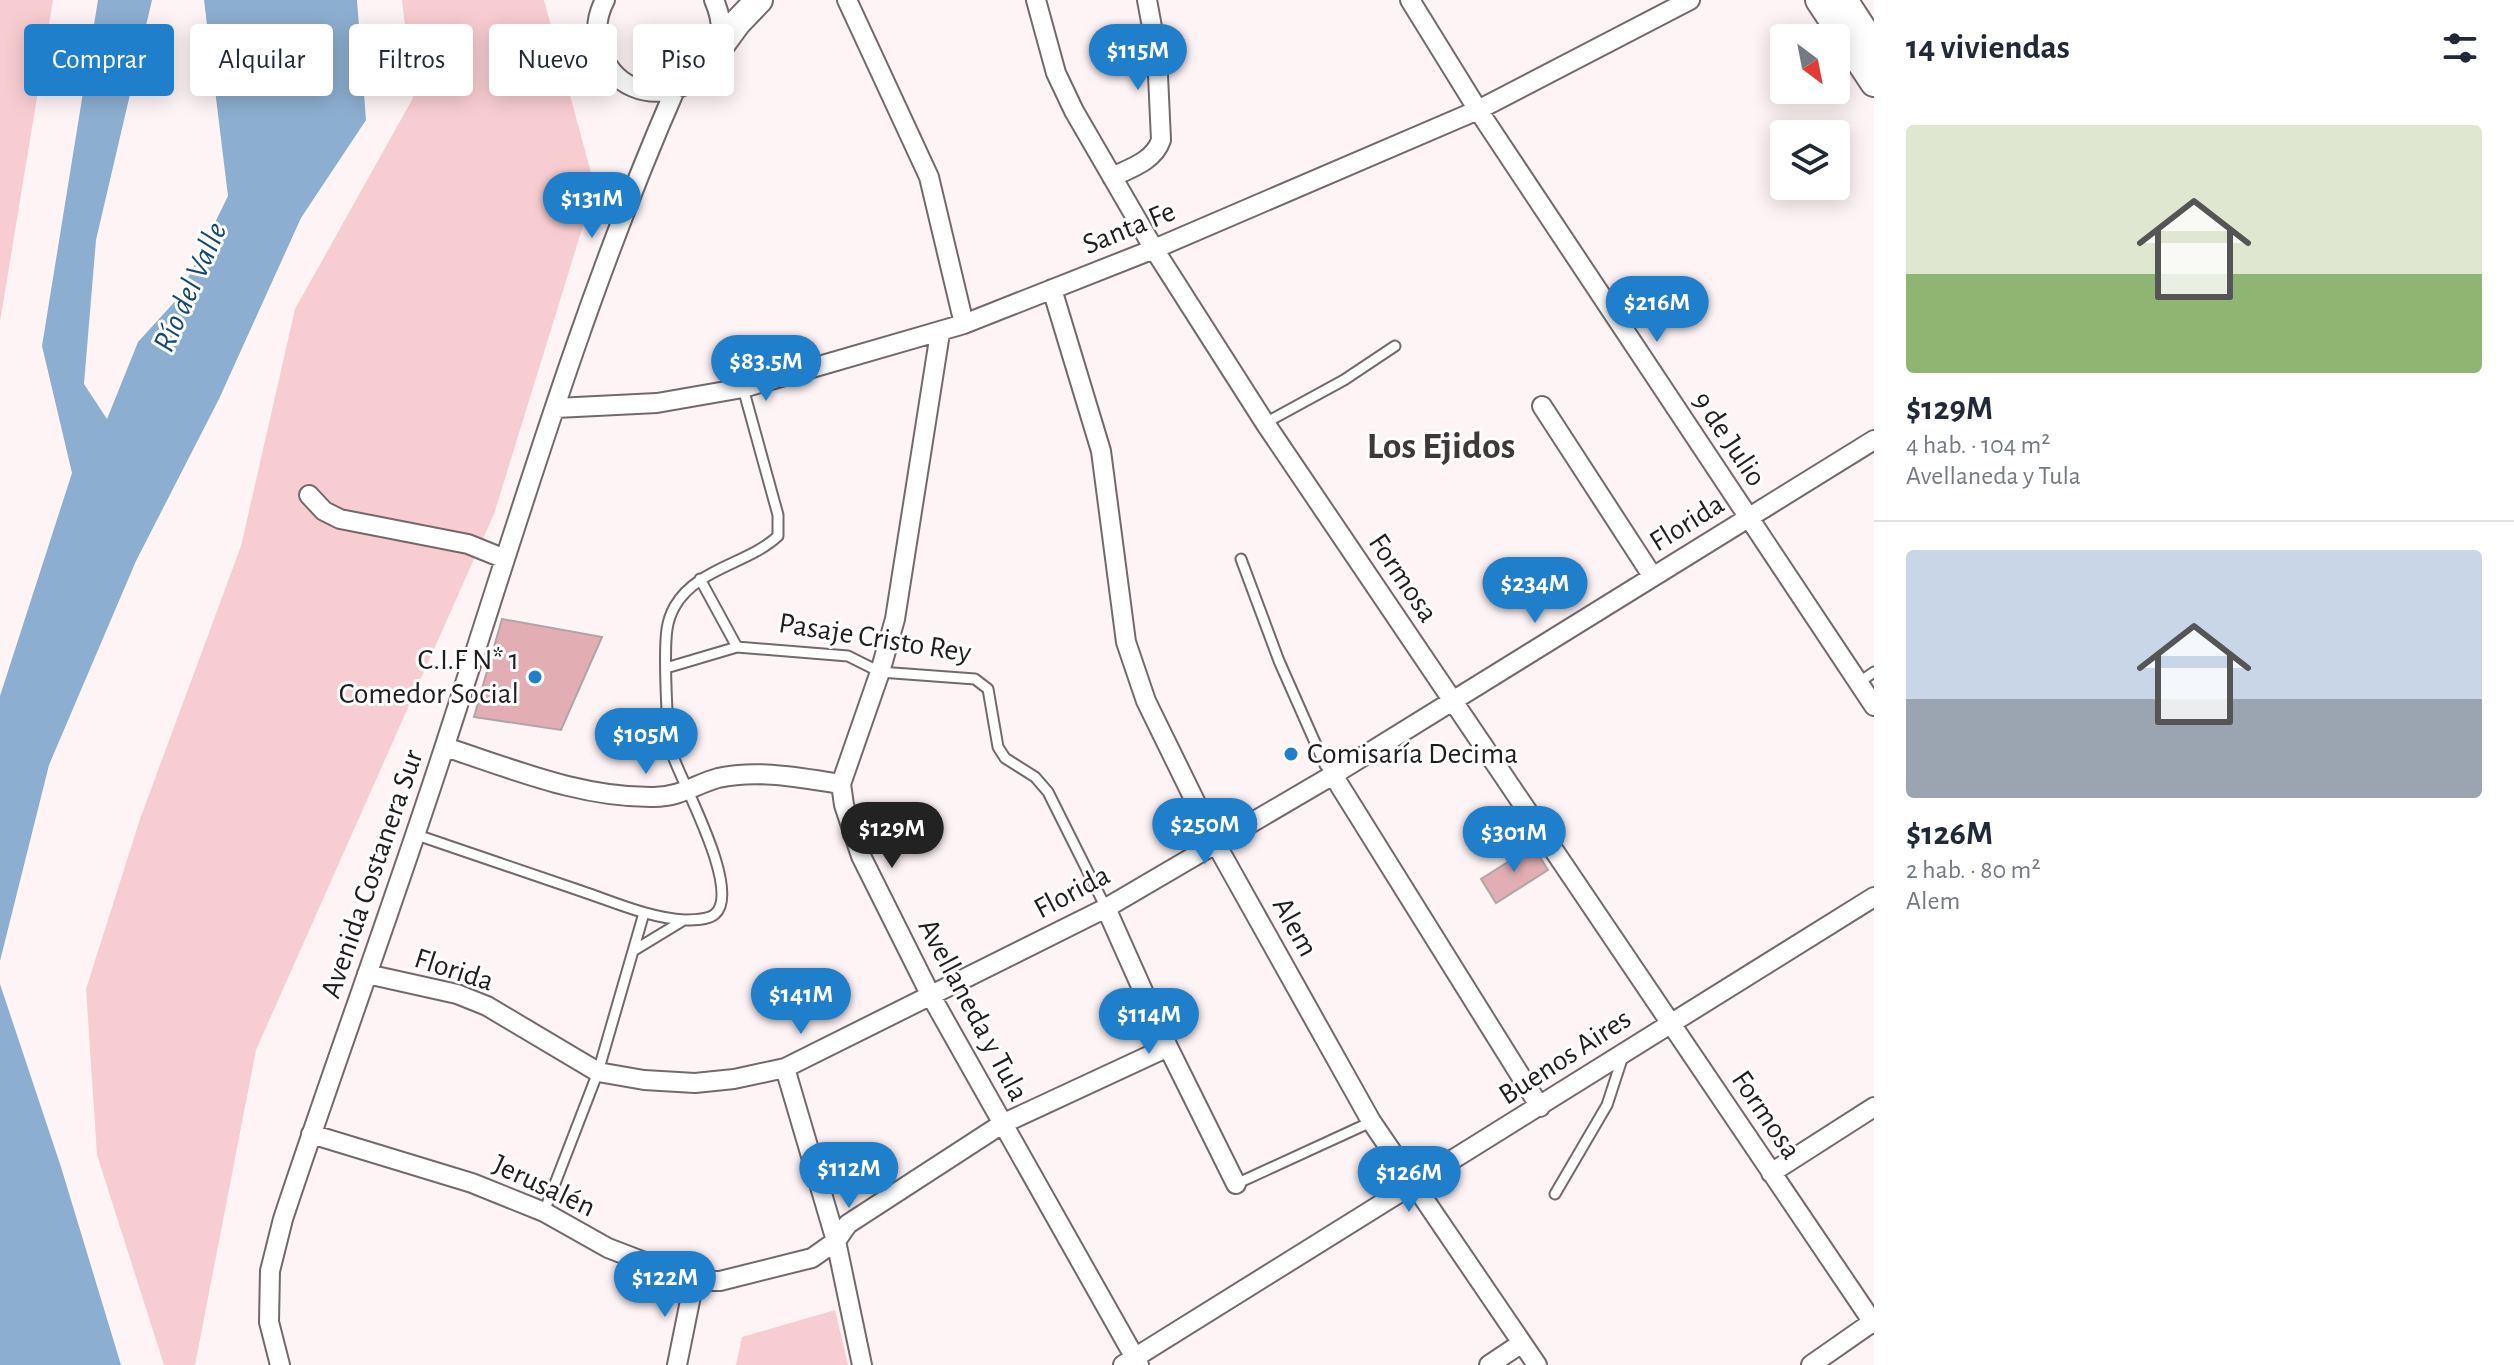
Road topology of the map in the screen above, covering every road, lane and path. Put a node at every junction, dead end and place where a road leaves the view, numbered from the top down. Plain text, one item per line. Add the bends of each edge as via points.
1 (605, 0) edge
2 (714, 0) edge
3 (759, 0) edge
4 (847, 0) edge
5 (1036, 0) edge
6 (1147, 0) edge
7 (1410, 0) edge
8 (1690, 0) edge
9 (1819, 0) edge
10 (1844, 0) edge
11 (721, 24) edge
12 (734, 27) edge
13 (1872, 38) edge
14 (1874, 83) edge
15 (633, 86) edge
16 (672, 96) edge
17 (1478, 110) junction
18 (1112, 177) junction
19 (1154, 249) junction
20 (1052, 289) junction
21 (964, 324) junction
22 (940, 333) junction
23 (1395, 346) dead end
24 (743, 388) junction
25 (1542, 406) dead end
26 (556, 408) junction
27 (1265, 423) junction
28 (1874, 440) edge
29 (309, 495) dead end
30 (1748, 518) junction
31 (505, 559) junction
32 (1241, 559) dead end
33 (1653, 577) junction
34 (700, 579) junction
35 (737, 647) junction
36 (666, 668) junction
37 (880, 672) junction
38 (1866, 678) edge
39 (1452, 702) junction
40 (1874, 706) edge
41 (445, 747) junction
42 (1333, 775) junction
43 (841, 784) junction
44 (690, 791) junction
45 (414, 834) junction
46 (1216, 844) junction
47 (1874, 897) edge
48 (1106, 908) junction
49 (644, 913) junction
50 (684, 920) junction
51 (633, 951) junction
52 (367, 974) junction
53 (931, 996) junction
54 (1670, 1023) junction
55 (1168, 1047) junction
56 (1624, 1053) junction
57 (785, 1068) junction
58 (598, 1072) junction
59 (1540, 1107) junction
60 (1874, 1107) edge
61 (1371, 1121) junction
62 (1002, 1124) junction
63 (311, 1134) junction
64 (1771, 1173) junction
65 (1236, 1184) joint
66 (1414, 1186) junction
67 (1555, 1194) dead end
68 (544, 1212) junction
69 (836, 1241) junction
70 (694, 1281) junction
71 (1874, 1323) edge
72 (1522, 1343) junction
73 (1132, 1363) edge
74 (280, 1365) edge
75 (677, 1365) edge
76 (862, 1365) edge
77 (1489, 1365) edge
78 (1537, 1365) edge
79 (1811, 1365) edge

1 - 15 street via 598,16 598,41 607,65
2 - 11 street
3 - 12 street
4 - 21 street via 929,177
5 - 18 street, Formosa via 1056,73
6 - 18 street via 1157,54 1161,140 1148,158
7 - 17 street, 9 de Julio
8 - 17 street, Santa Fe
9 - 14 street
10 - 13 street
16 - 26 street, Avenida Costanera Sur
17 - 19 street, Santa Fe
17 - 30 street, 9 de Julio
18 - 19 street, Formosa
19 - 20 street, Santa Fe
19 - 27 street, Formosa
20 - 21 street, Santa Fe
20 - 46 street, Alem via 1101,451 1126,642 1146,701
21 - 22 street, Santa Fe
22 - 24 street, Santa Fe
22 - 37 street via 895,619
23 - 27 lane
24 - 26 street, Santa Fe via 657,403
24 - 34 lane via 778,515 778,536
25 - 33 street
26 - 31 street, Avenida Costanera Sur
27 - 39 street, Formosa
28 - 30 street, Florida
29 - 31 street via 340,519 468,544
30 - 33 street, Florida
30 - 38 street, 9 de Julio
31 - 41 street, Avenida Costanera Sur
32 - 42 lane via 1279,661
33 - 39 street, Florida
34 - 35 lane
34 - 36 lane via 676,605 667,627
35 - 36 lane, Pasaje Cristo Rey
35 - 37 lane, Pasaje Cristo Rey via 848,656
36 - 44 lane via 672,754
37 - 43 street
37 - 48 lane, Pasaje Cristo Rey via 975,679 988,689 998,747 1048,792
38 - 40 street, 9 de Julio
39 - 42 street, Florida
39 - 54 street, Formosa
41 - 44 street via 612,796
41 - 45 street, Avenida Costanera Sur
42 - 46 street, Florida
42 - 59 street
43 - 44 street via 776,775 718,779
43 - 53 street, Avellaneda y Tula via 861,856
44 - 50 lane via 707,830 722,893 715,914
45 - 49 lane
45 - 52 street, Avenida Costanera Sur
46 - 48 street, Florida
46 - 61 street, Alem
47 - 54 street, Buenos Aires
48 - 53 street, Florida
48 - 55 street, Pasaje Cristo Rey
49 - 50 lane
49 - 51 lane
50 - 51 lane
51 - 58 lane
52 - 58 street, Florida via 487,1006
52 - 63 street, Avenida Costanera Sur
53 - 57 street, Florida
53 - 62 street, Avellaneda y Tula
54 - 56 street, Buenos Aires
54 - 64 street, Formosa
55 - 62 street, Jerusalén
55 - 65 street, Pasaje Cristo Rey
56 - 59 street, Buenos Aires
56 - 67 lane via 1607,1105
57 - 58 street, Florida via 695,1083
57 - 69 street
58 - 68 lane
59 - 66 street, Buenos Aires
60 - 64 street
61 - 65 lane, Pasaje Cristo Rey
61 - 66 street, Alem
62 - 69 street, Jerusalén via 848,1224
62 - 73 street, Avellaneda y Tula
63 - 68 street, Jerusalén via 472,1183
63 - 74 street, Avenida Costanera Sur via 270,1271 269,1322
64 - 71 street, Formosa
66 - 72 street, Alem
66 - 73 street, Buenos Aires
68 - 70 street, Jerusalén via 608,1248
69 - 70 street, Jerusalén via 812,1258 720,1281
69 - 76 street
70 - 75 street
71 - 79 street
72 - 77 street
72 - 78 street, Alem

